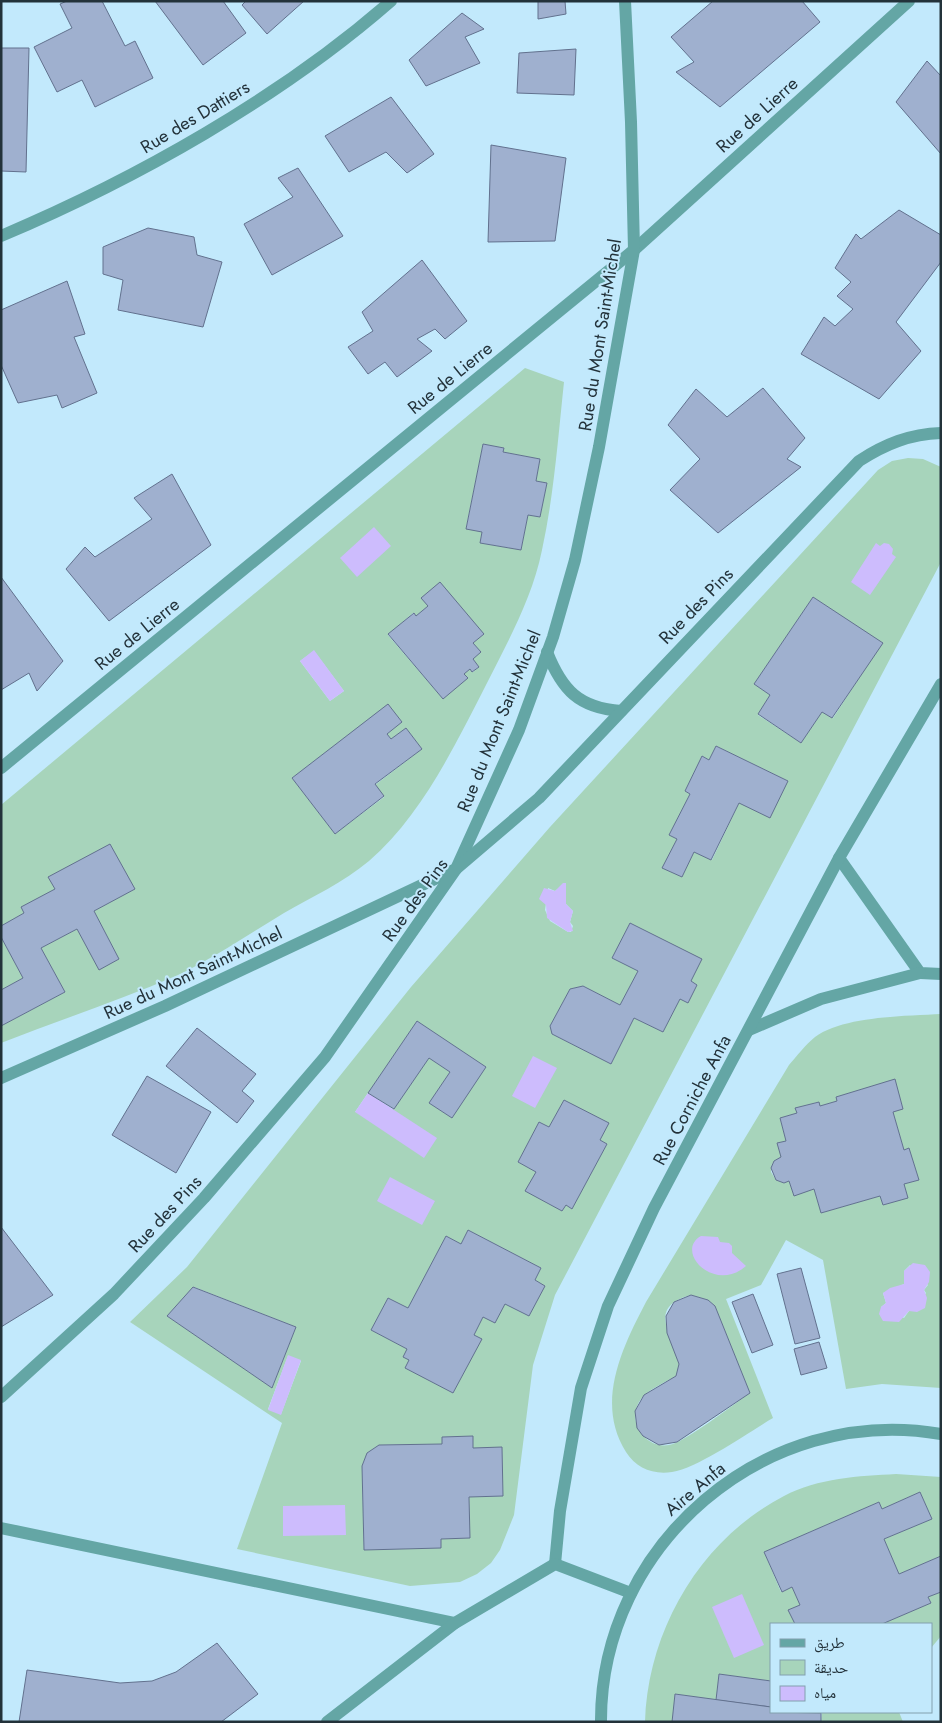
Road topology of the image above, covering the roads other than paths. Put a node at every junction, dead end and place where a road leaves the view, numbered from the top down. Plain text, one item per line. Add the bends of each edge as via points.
1 (391, 1) edge
2 (625, 1) edge
3 (909, 1) edge
4 (1, 236) edge
5 (634, 250) junction
6 (941, 432) edge
7 (547, 652) junction
8 (941, 684) edge
9 (621, 711) junction
10 (1, 768) edge
11 (839, 858) junction
12 (456, 869) junction
13 (920, 973) junction
14 (941, 974) edge
15 (749, 1030) junction
16 (1, 1078) edge
17 (1, 1397) edge
18 (941, 1434) edge
19 (1, 1528) edge
20 (555, 1564) junction
21 (631, 1593) junction
22 (455, 1623) junction
23 (327, 1722) edge
24 (601, 1722) edge

1 - 4 street, Rue des Dattiers via 351,36 159,161
2 - 5 street, Rue du Mont Saint-Michel
3 - 5 street, Rue de Lierre
5 - 7 street, Rue du Mont Saint-Michel via 575,560
5 - 10 street, Rue de Lierre
6 - 9 street, Rue des Pins via 911,436 883,446 859,461
7 - 9 street via 564,688 591,706
7 - 12 street, Rue du Mont Saint-Michel via 519,730
8 - 11 street, Rue Corniche Anfa
9 - 12 street, Rue des Pins via 539,798
11 - 13 street
11 - 15 street, Rue Corniche Anfa
12 - 16 street, Rue du Mont Saint-Michel via 165,1006
12 - 17 street, Rue des Pins via 325,1057 287,1102 204,1198 114,1294
13 - 14 street
13 - 15 street via 821,1000
15 - 20 street, Rue Corniche Anfa via 654,1208 608,1306 581,1388 560,1511
18 - 21 street, Aire Anfa via 881,1430 838,1435 796,1446 756,1464 720,1486 687,1515 659,1547
19 - 22 street
20 - 21 street
20 - 22 street
21 - 24 street, Aire Anfa via 611,1643 601,1696
22 - 23 street

